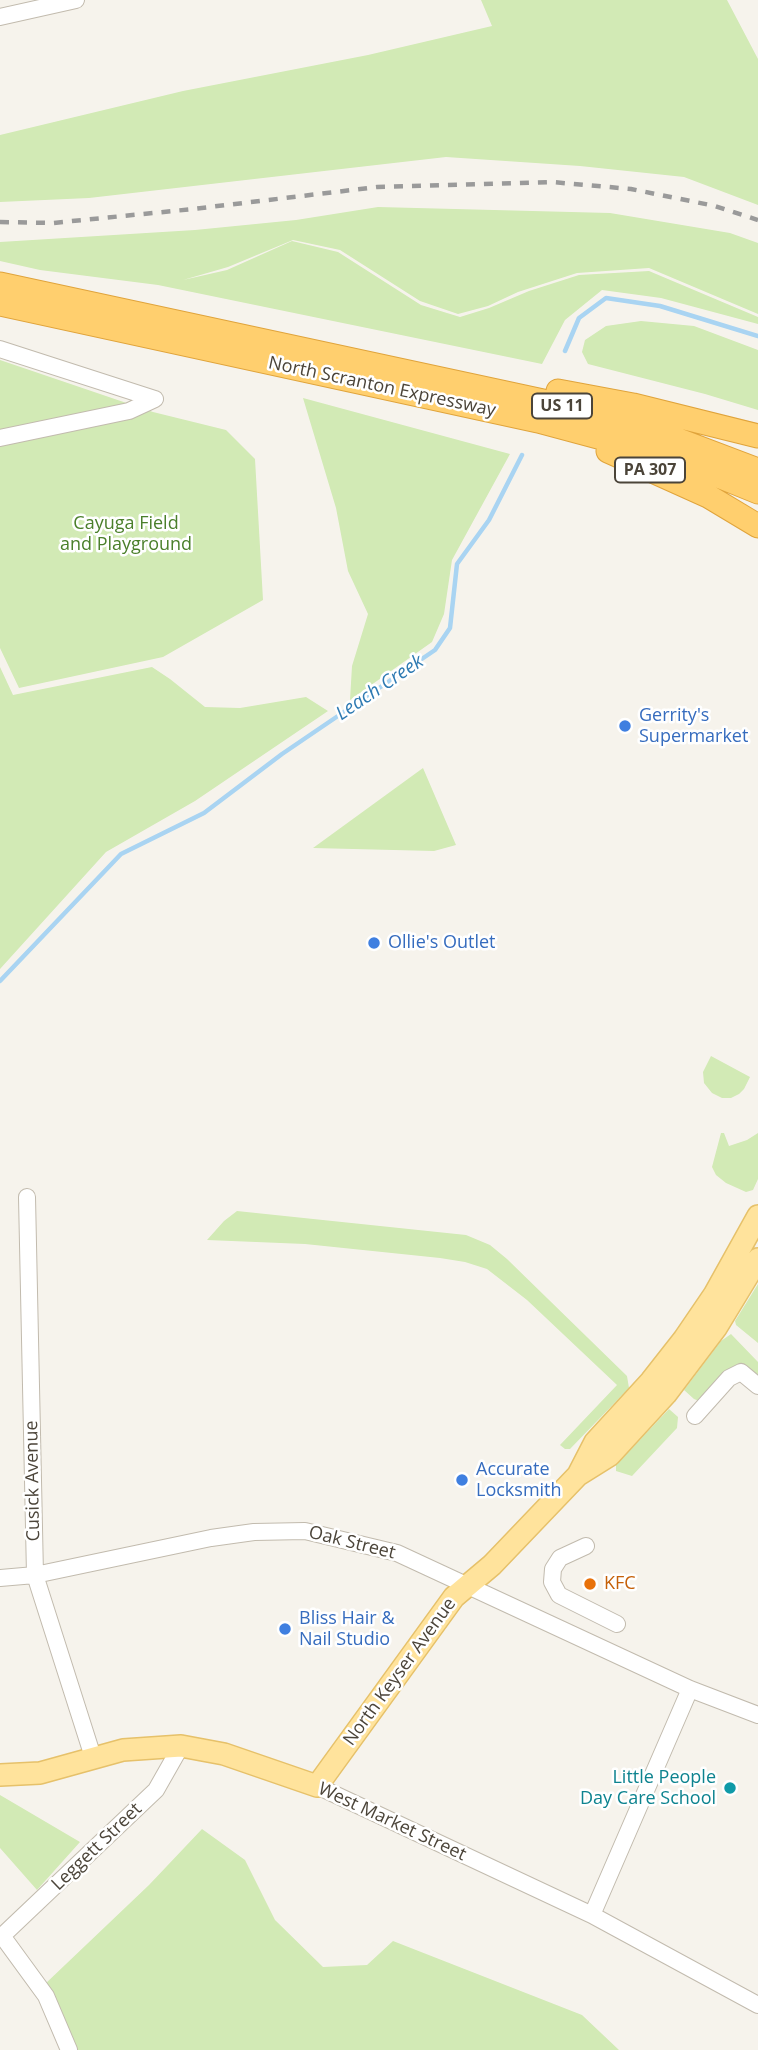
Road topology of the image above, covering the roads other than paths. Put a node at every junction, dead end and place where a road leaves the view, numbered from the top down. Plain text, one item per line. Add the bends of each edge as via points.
1 (76, 0) edge
2 (17, 6) edge
3 (0, 17) edge
4 (0, 284) edge
5 (0, 304) edge
6 (0, 349) edge
7 (361, 362) junction
8 (538, 421) junction
9 (758, 436) edge
10 (0, 438) edge
11 (758, 470) edge
12 (758, 492) edge
13 (758, 526) edge
14 (27, 1197) dead end
15 (758, 1216) edge
16 (758, 1259) edge
17 (758, 1386) edge
18 (695, 1416) dead end
19 (578, 1475) junction
20 (586, 1546) dead end
21 (35, 1575) junction
22 (0, 1578) edge
23 (468, 1585) junction
24 (617, 1625) dead end
25 (690, 1689) junction
26 (758, 1715) edge
27 (181, 1745) junction
28 (93, 1757) junction
29 (0, 1774) edge
30 (317, 1786) junction
31 (592, 1916) junction
32 (2, 1937) edge
33 (758, 2005) edge
34 (69, 2050) edge

1 - 2 street
2 - 3 street
4 - 7 highway, North Scranton Expressway / US 11
5 - 8 highway, North Scranton Expressway / US 11
6 - 10 street via 155,400 129,411
7 - 9 highway via 577,394
7 - 11 highway, North Scranton Expressway / US 11 via 600,416 690,443
8 - 12 highway, North Scranton Expressway / US 11 via 659,454
8 - 13 highway, PA 307 via 681,483
14 - 21 street, Cusick Avenue
15 - 19 main road, North Keyser Avenue via 684,1339 595,1442
16 - 19 main road, North Keyser Avenue via 716,1328 666,1394 610,1455
17 - 18 street via 741,1372
19 - 23 main road, North Keyser Avenue
20 - 24 street via 560,1558 552,1582 559,1595
21 - 22 street, Oak Street
21 - 23 street, Oak Street via 211,1538 305,1531 397,1553
21 - 28 street, Cusick Avenue
23 - 25 street, Oak Street
23 - 30 main road, North Keyser Avenue via 454,1597
25 - 26 street, Oak Street
25 - 31 street
27 - 28 main road, West Market Street
27 - 30 main road, West Market Street via 223,1754
27 - 32 street, Leggett Street via 156,1790
28 - 29 main road, West Market Street via 40,1773
30 - 31 street, West Market Street
31 - 33 street, West Market Street
32 - 34 street via 46,1996

